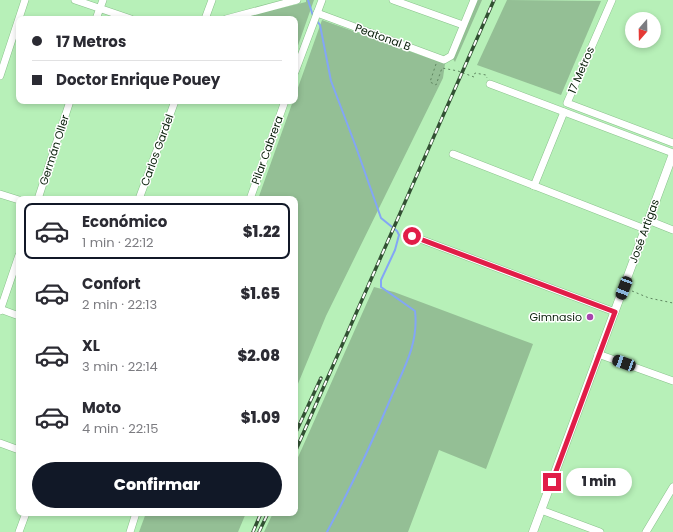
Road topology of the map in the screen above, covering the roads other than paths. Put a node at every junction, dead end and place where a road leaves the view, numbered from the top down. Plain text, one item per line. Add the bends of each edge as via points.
1 (25, 0) edge
2 (75, 0) edge
3 (103, 0) edge
4 (212, 0) edge
5 (297, 0) edge
6 (322, 0) edge
7 (393, 0) edge
8 (474, 0) edge
9 (612, 0) edge
10 (100, 8) junction
11 (317, 14) junction
12 (20, 16) edge
13 (97, 16) edge
14 (123, 16) edge
15 (206, 16) edge
16 (237, 16) edge
17 (463, 24) junction
18 (16, 27) edge
19 (298, 64) edge
20 (0, 76) edge
21 (490, 84) road end
22 (69, 104) edge
23 (174, 104) edge
24 (283, 104) edge
25 (564, 112) junction
26 (673, 143) edge
27 (673, 153) edge
28 (453, 154) dead end
29 (670, 172) edge
30 (534, 186) junction
31 (0, 194) edge
32 (39, 196) edge
33 (140, 196) edge
34 (251, 196) edge
35 (16, 199) edge
36 (648, 220) junction
37 (645, 229) junction
38 (673, 230) edge
39 (412, 236) dead end
40 (16, 264) edge
41 (0, 310) edge
42 (615, 312) junction
43 (16, 315) edge
44 (598, 354) junction
45 (673, 381) edge
46 (0, 443) edge
47 (16, 449) edge
48 (673, 487) edge
49 (541, 510) junction
50 (25, 516) edge
51 (135, 516) edge
52 (18, 532) edge
53 (130, 532) edge
54 (533, 532) edge
55 (600, 532) edge
56 (646, 532) edge

1 - 12 street
2 - 10 street
3 - 10 street
4 - 15 street
5 - 16 street
6 - 11 street
7 - 17 street
8 - 17 street
9 - 26 street, 17 Metros via 567,102
10 - 13 street
10 - 14 street
11 - 17 street, Peatonal B via 444,60 448,58
11 - 19 street
18 - 20 street
21 - 25 street
22 - 32 street, Germán Oller
23 - 33 street, Carlos Gardel
24 - 34 street, Pilar Cabrera
25 - 27 street
25 - 30 street
27 - 29 street, José Artigas
28 - 30 street
29 - 36 street, José Artigas
30 - 37 street
31 - 35 street
36 - 37 street, José Artigas
36 - 38 street
37 - 42 street, José Artigas
39 - 42 street
40 - 41 street
41 - 43 street
42 - 44 street, José Artigas
44 - 45 street
44 - 49 street, José Artigas
46 - 47 street
48 - 56 street
49 - 54 street, José Artigas
49 - 55 street
50 - 52 street
51 - 53 street

